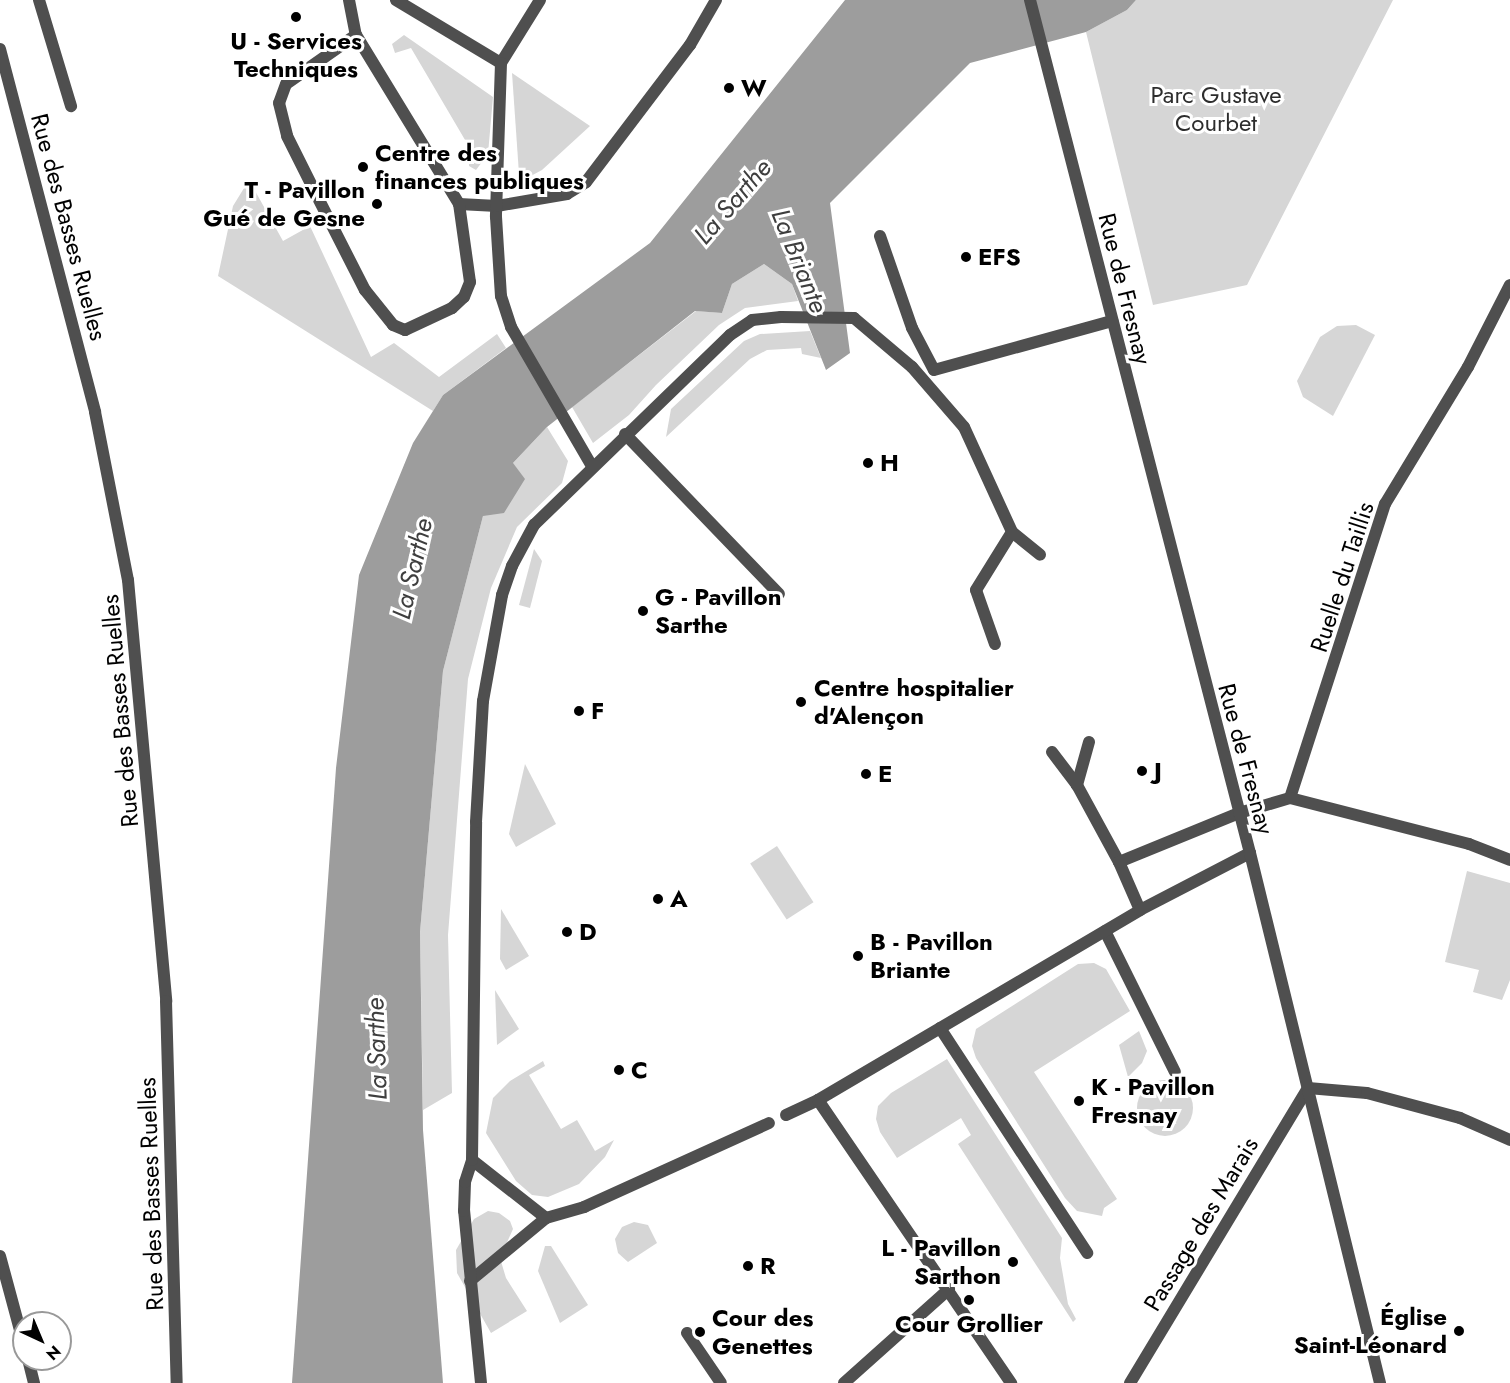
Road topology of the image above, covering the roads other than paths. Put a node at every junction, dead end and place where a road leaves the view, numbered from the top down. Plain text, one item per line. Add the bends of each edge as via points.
1 (39, 0) edge
2 (349, 0) edge
3 (396, 0) edge
4 (540, 0) edge
5 (716, 0) edge
6 (1030, 0) edge
7 (356, 35) junction
8 (0, 50) edge
9 (501, 63) junction
10 (70, 106) dead end
11 (459, 204) junction
12 (497, 206) junction
13 (880, 236) dead end
14 (1510, 285) edge
15 (1112, 321) junction
16 (625, 434) junction
17 (592, 466) junction
18 (1012, 532) junction
19 (1040, 555) dead end
20 (779, 594) dead end
21 (994, 644) dead end
22 (1089, 742) dead end
23 (1052, 752) dead end
24 (1077, 785) junction
25 (1290, 798) junction
26 (1239, 813) junction
27 (1250, 854) junction
28 (1510, 860) edge
29 (1119, 862) junction
30 (1140, 910) junction
31 (1105, 931) junction
32 (940, 1028) junction
33 (1175, 1072) dead end
34 (1308, 1088) junction
35 (818, 1100) junction
36 (786, 1115) dead end
37 (769, 1123) dead end
38 (1510, 1140) edge
39 (472, 1160) junction
40 (546, 1218) junction
41 (1087, 1253) dead end
42 (0, 1256) edge
43 (470, 1281) junction
44 (949, 1289) junction
45 (15, 1311) edge
46 (687, 1333) dead end
47 (177, 1383) edge
48 (481, 1383) edge
49 (721, 1383) edge
50 (844, 1383) edge
51 (1011, 1383) edge
52 (1130, 1383) edge
53 (1380, 1383) edge

1 - 10 street
2 - 7 street
3 - 9 street
4 - 9 street
5 - 12 street via 690,45 586,182 567,194
6 - 15 street, Rue de Fresnay
7 - 11 street
7 - 11 street via 286,84 279,102 287,136 365,290 393,325 405,330 452,308 464,297 470,282
8 - 47 street, Rue des Basses Ruelles via 95,412 128,580 166,1001
9 - 12 street
11 - 12 street
12 - 17 street via 501,296 511,327
13 - 15 street via 912,328 934,370
14 - 25 street, Ruelle du Taillis via 1468,367 1385,504
15 - 26 street, Rue de Fresnay
16 - 17 street
16 - 18 street via 730,335 752,320 854,318 912,367 964,427
16 - 20 street
17 - 39 street via 534,525 512,566 502,595 483,701 476,822
18 - 19 street
18 - 21 street via 976,590
22 - 24 street
23 - 24 street
24 - 29 street
25 - 26 street
25 - 28 street via 1469,844
26 - 27 street, Rue de Fresnay
26 - 29 street
27 - 30 street
27 - 34 street, Rue de Fresnay
29 - 30 street
30 - 31 street
31 - 32 street
31 - 33 street
32 - 35 street
32 - 41 street
34 - 38 street via 1367,1093 1460,1118
34 - 52 street, Passage des Marais
34 - 53 street, Rue de Fresnay
35 - 36 street
35 - 44 street
37 - 40 street via 584,1207
39 - 40 street
39 - 43 street via 465,1182 464,1211
40 - 43 street
42 - 45 street
43 - 48 street
44 - 50 street
44 - 51 street
46 - 49 street

